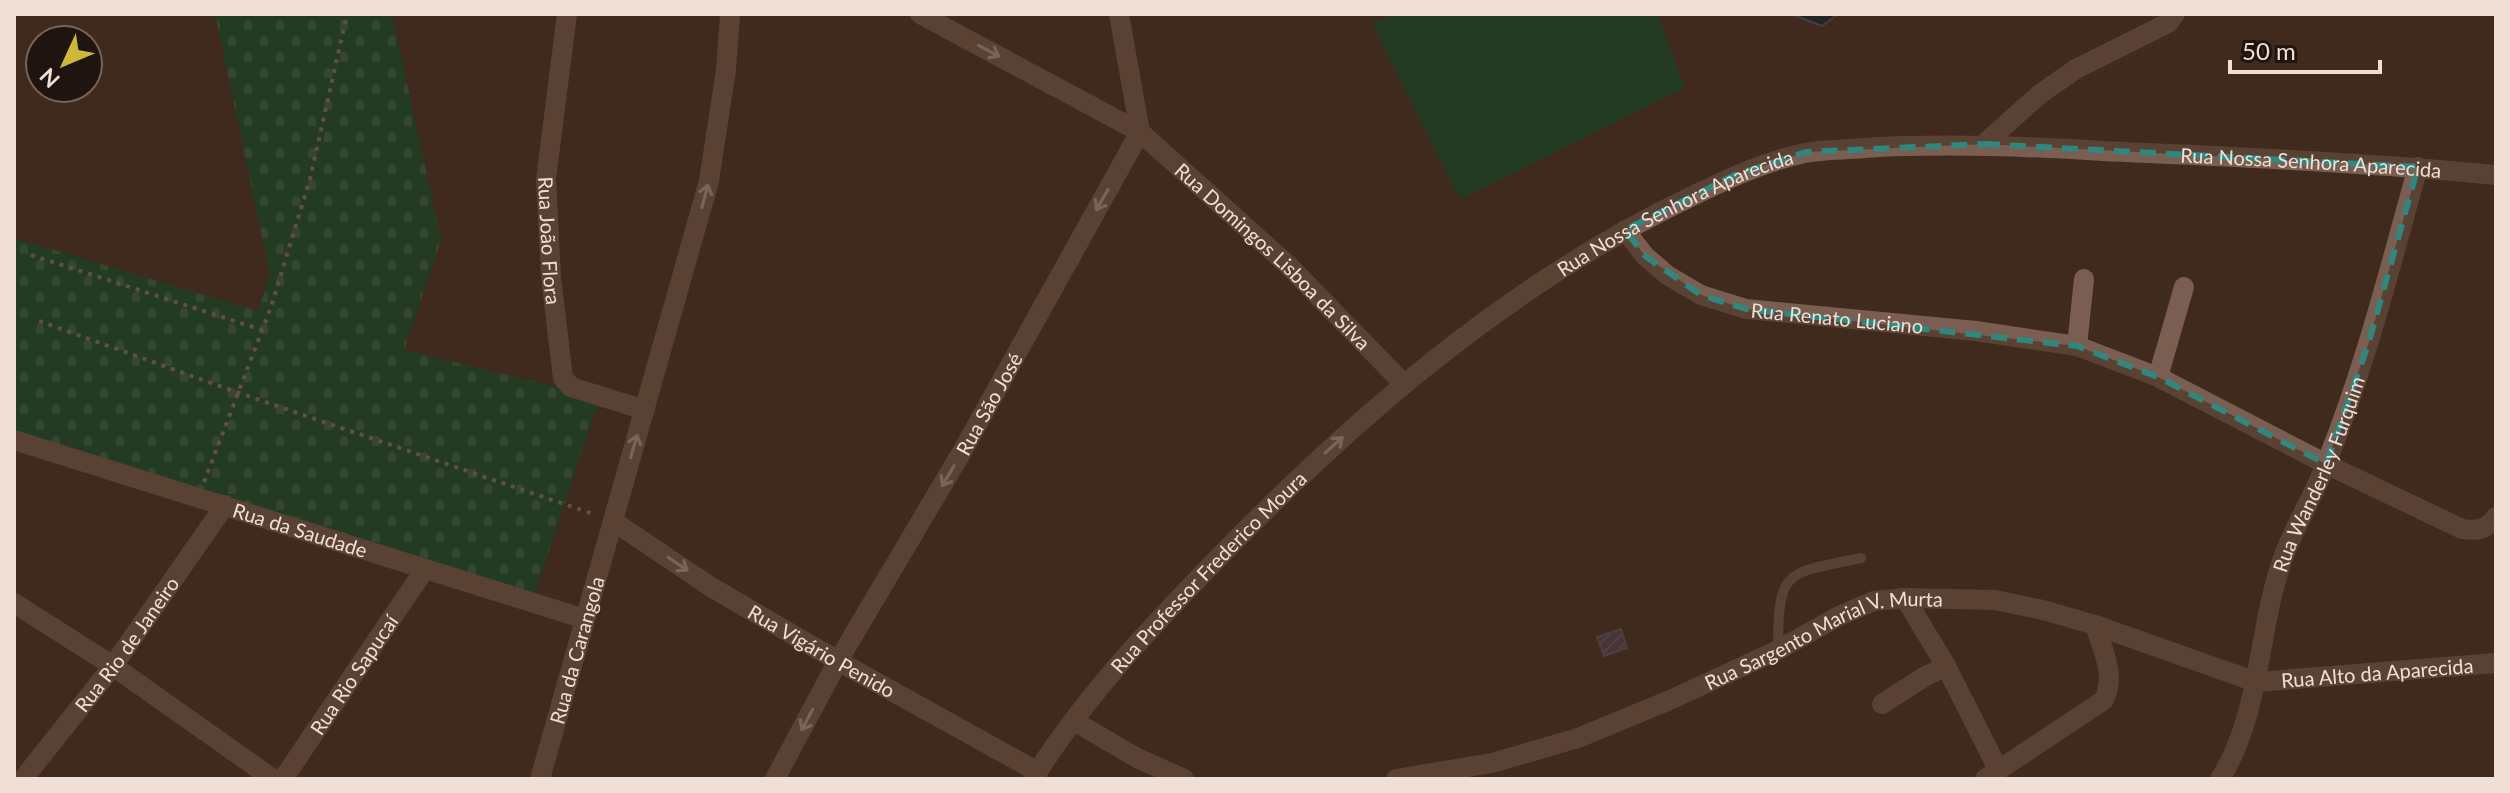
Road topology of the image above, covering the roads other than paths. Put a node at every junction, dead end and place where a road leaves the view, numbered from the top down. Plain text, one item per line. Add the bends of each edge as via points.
1 (567, 14) edge
2 (730, 14) edge
3 (920, 14) edge
4 (1119, 14) edge
5 (2175, 14) edge
6 (1140, 132) junction
7 (1984, 144) junction
8 (2418, 167) junction
9 (2496, 175) edge
10 (1625, 230) junction
11 (2084, 279) dead end
12 (2184, 287) dead end
13 (2077, 346) junction
14 (2158, 377) junction
15 (1404, 384) junction
16 (645, 410) junction
17 (14, 440) edge
18 (2326, 464) junction
19 (225, 505) junction
20 (2496, 517) edge
21 (613, 521) junction
22 (1861, 558) dead end
23 (425, 569) junction
24 (1905, 598) junction
25 (14, 603) edge
26 (585, 619) junction
27 (2095, 625) junction
28 (1778, 650) junction
29 (838, 661) junction
30 (2496, 663) edge
31 (113, 666) junction
32 (1946, 666) junction
33 (2256, 682) junction
34 (1882, 704) dead end
35 (1074, 721) junction
36 (1991, 774) edge
37 (1036, 775) edge
38 (23, 779) edge
39 (273, 779) edge
40 (283, 779) edge
41 (540, 779) edge
42 (775, 779) edge
43 (1184, 779) edge
44 (1396, 779) edge
45 (2220, 779) edge

1 - 16 street, Rua João Flora via 546,179 563,378 571,387
16 -> 2 street via 709,181
3 -> 6 street, Rua Domingos Lisboa da Silva
4 - 6 street
5 - 7 street via 2168,23 2076,69
6 - 15 street, Rua Domingos Lisboa da Silva via 1289,266
6 -> 29 street, Rua São José
7 - 8 street, Rua Nossa Senhora Aparecida
7 - 10 street, Rua Nossa Senhora Aparecida via 1806,152 1735,175
8 - 9 street, Rua Nossa Senhora Aparecida
8 - 18 street, Rua Wanderley Furquim via 2368,345
10 - 13 street, Rua Renato Luciano via 1667,275 1701,295 1746,309
10 - 15 street, Rua Nossa Senhora Aparecida via 1476,328
11 - 13 street
12 - 14 street
13 - 14 street, Rua Renato Luciano
14 - 18 street, Rua Renato Luciano
35 -> 15 street, Rua Professor Frederico Moura via 1157,620 1329,448
21 -> 16 street
17 - 19 street, Rua da Saudade
18 - 20 street, Rua Renato Luciano via 2462,529 2478,531
18 - 33 street, Rua Wanderley Furquim via 2284,557
19 - 23 street, Rua da Saudade
19 - 31 street, Rua Rio de Janeiro
21 - 26 street, Rua da Carangola
21 -> 29 street, Rua Vigário Penido via 711,587
22 - 28 lane via 1801,571 1789,580 1781,593
23 - 26 street, Rua da Saudade
23 - 40 street, Rua Rio Sapucaí
24 - 27 street, Rua Sargento Marial V. Murta via 1995,600
24 - 28 street, Rua Sargento Marial V. Murta via 1874,601
24 - 32 street
25 - 31 street
26 - 41 street, Rua da Carangola
27 - 33 street, Rua Sargento Marial V. Murta
27 - 36 street via 2110,677 2104,700
28 - 44 street, Rua Sargento Marial V. Murta via 1578,738 1492,763
29 - 37 street, Rua Vigário Penido
29 -> 42 street, Rua São José
30 - 33 street, Rua Alto da Aparecida
31 - 38 street, Rua Rio de Janeiro
31 - 39 street
32 - 34 street
32 - 36 street
33 - 45 street, Rua Wanderley Furquim via 2247,723
35 - 37 street, Rua Professor Frederico Moura
35 - 43 street

